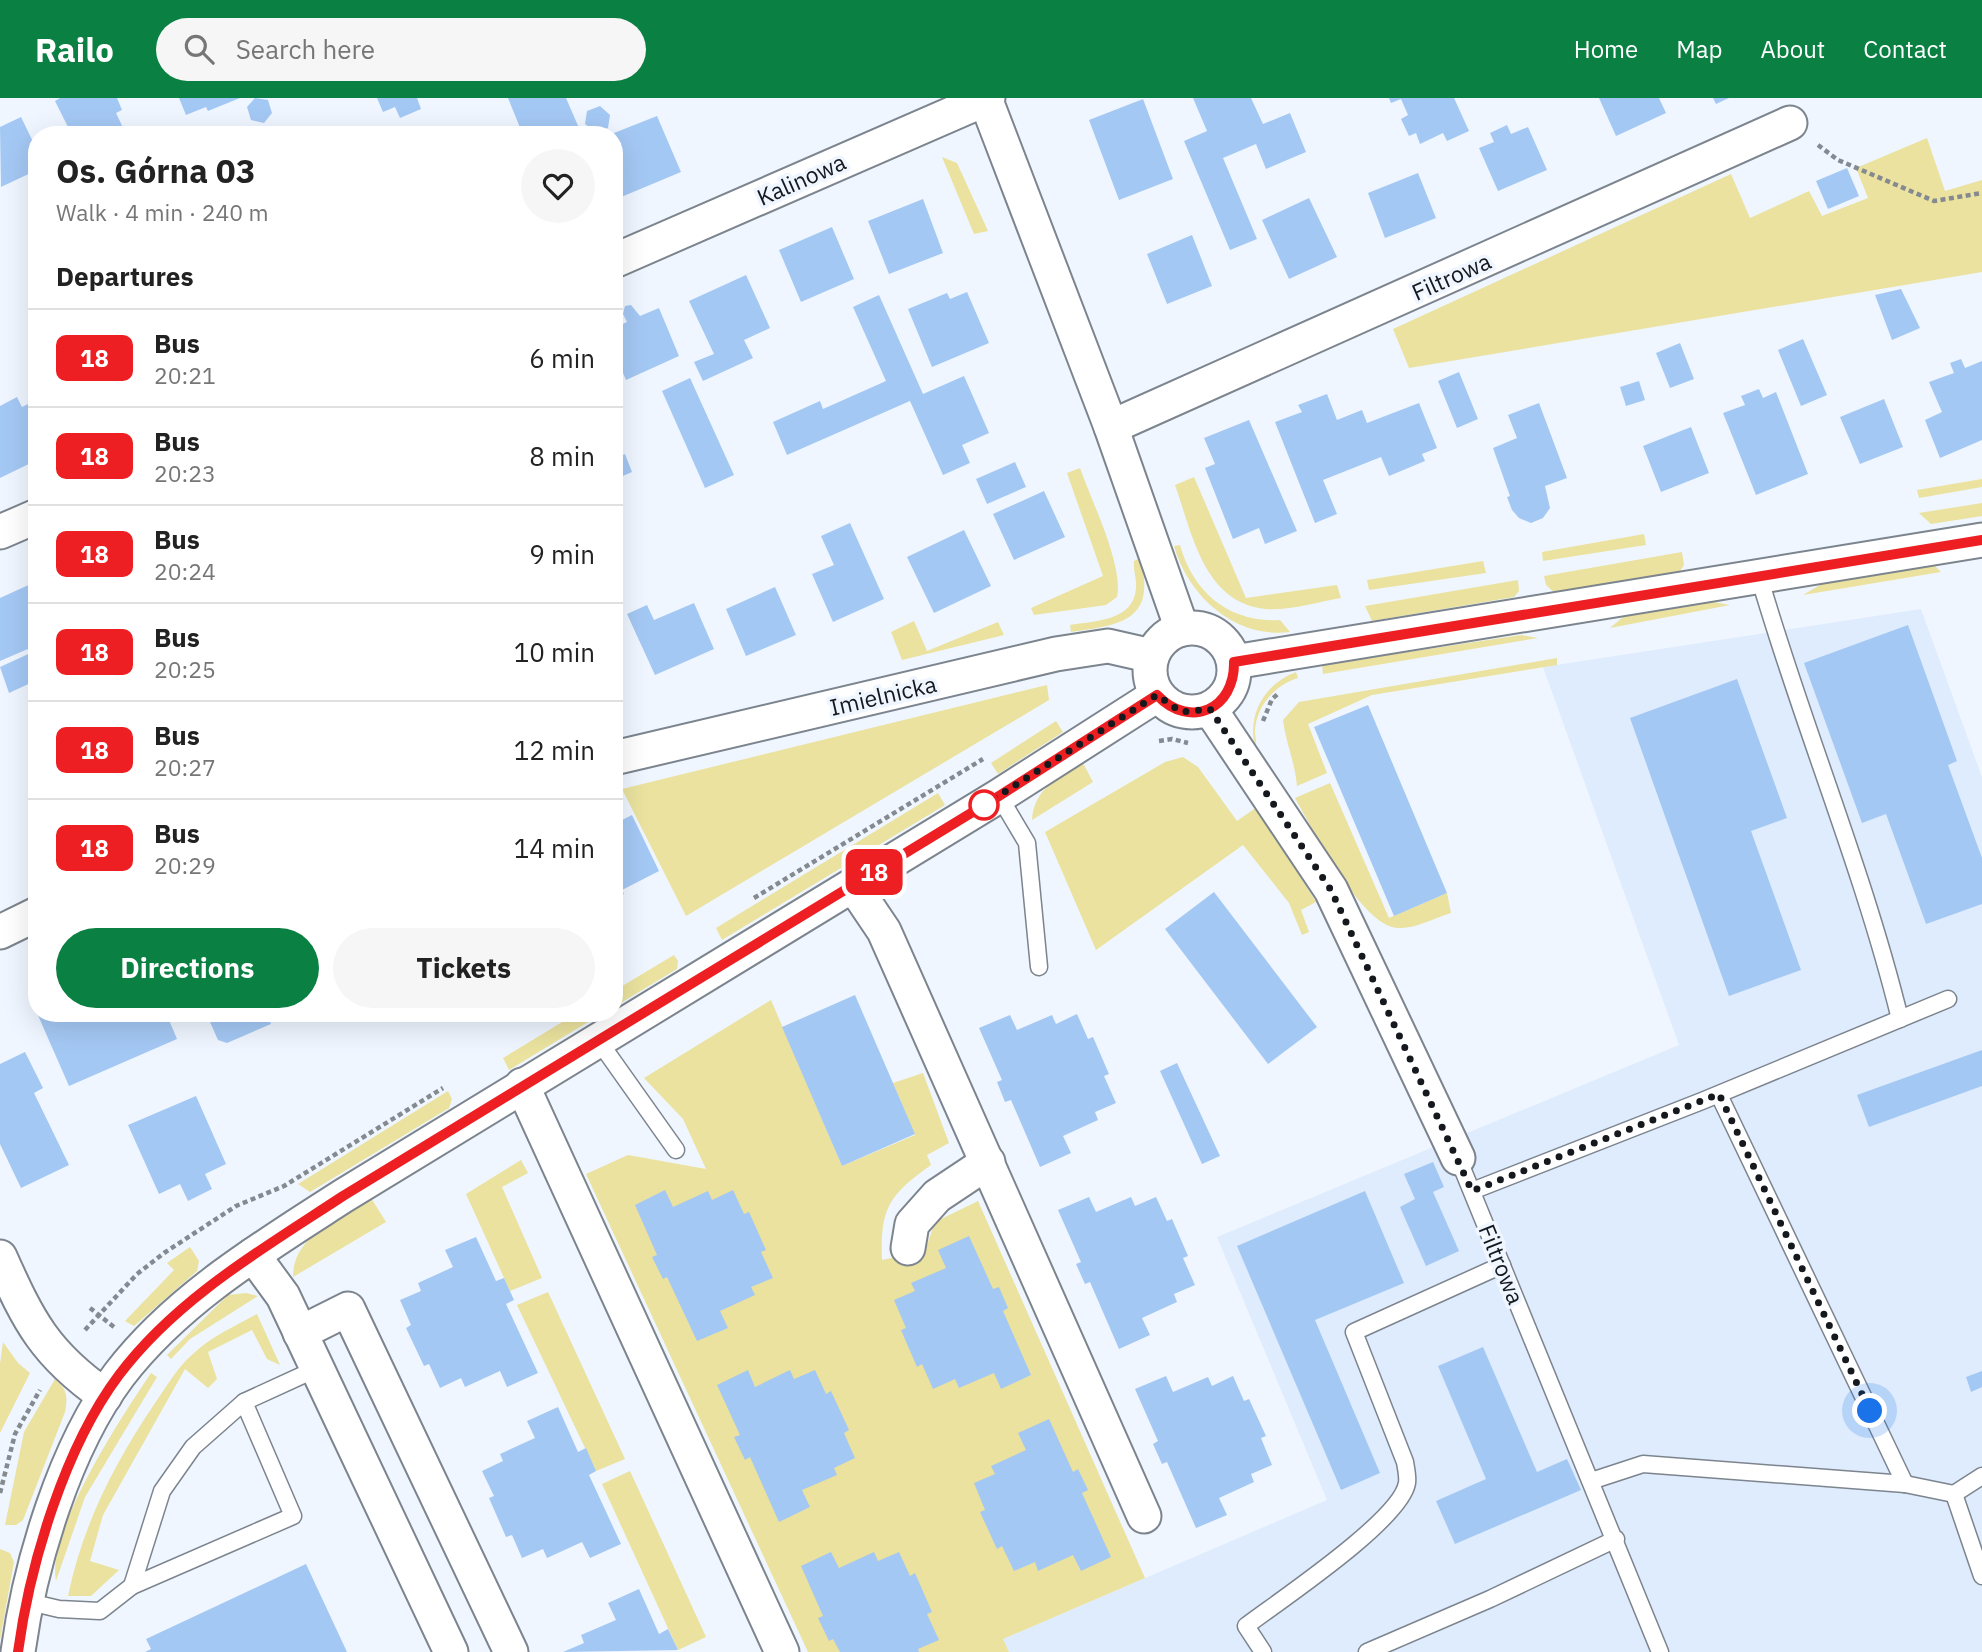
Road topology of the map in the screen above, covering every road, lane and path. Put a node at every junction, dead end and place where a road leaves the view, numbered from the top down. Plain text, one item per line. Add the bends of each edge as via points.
1 (986, 98) edge
2 (1790, 123) joint
3 (1982, 193) edge
4 (623, 257) edge
5 (1111, 427) junction
6 (28, 520) edge
7 (0, 532) edge
8 (1982, 540) edge
9 (1759, 576) junction
10 (1182, 629) junction
11 (1152, 656) junction
12 (1234, 662) junction
13 (1281, 692) dead end
14 (1157, 695) junction
15 (1210, 709) junction
16 (1262, 723) dead end
17 (623, 756) edge
18 (987, 756) dead end
19 (999, 796) junction
20 (853, 885) junction
21 (750, 901) dead end
22 (28, 918) edge
23 (0, 932) edge
24 (1039, 967) dead end
25 (1948, 999) dead end
26 (1900, 1019) junction
27 (598, 1040) junction
28 (523, 1085) junction
29 (1719, 1094) junction
30 (676, 1150) dead end
31 (1458, 1158) joint
32 (988, 1162) junction
33 (1472, 1191) junction
34 (908, 1248) dead end
35 (253, 1255) junction
36 (0, 1257) edge
37 (1502, 1265) junction
38 (300, 1333) junction
39 (316, 1368) junction
40 (105, 1396) junction
41 (244, 1402) junction
42 (1982, 1476) edge
43 (1591, 1480) junction
44 (1905, 1484) junction
45 (1954, 1494) junction
46 (1144, 1516) dead end
47 (1616, 1539) junction
48 (1982, 1576) edge
49 (132, 1587) junction
50 (25, 1601) junction
51 (18, 1652) edge
52 (451, 1652) edge
53 (511, 1652) edge
54 (782, 1652) edge
55 (1263, 1652) edge
56 (1367, 1652) edge
57 (1660, 1652) edge

1 - 4 street, Kalinowa
1 - 5 street
2 - 3 path via 1838,160 1934,201
2 - 5 street, Filtrowa
5 - 10 street
6 - 7 street
8 - 9 street
9 - 12 street
9 - 26 lane via 1883,950
10 - 11 street via 1163,638
10 - 12 street via 1215,634
11 - 14 street via 1149,669
11 - 17 street, Imielnicka via 1108,646 1056,654
12 - 15 street via 1230,689
13 - 16 path via 1272,699
14 - 15 street via 1181,712
14 - 19 street
15 - 31 street, Filtrowa via 1331,890
18 - 21 path
19 - 20 street
19 - 24 lane via 1027,843
20 - 27 street
20 - 32 street via 884,931
22 - 23 street
25 - 26 lane
26 - 29 lane
27 - 28 street
27 - 30 lane
28 - 35 street
28 - 54 street
29 - 33 lane
29 - 44 lane
31 - 33 lane, Filtrowa
32 - 34 street via 937,1196 912,1224
32 - 46 street
33 - 37 lane, Filtrowa
35 - 38 street via 283,1296
35 - 40 street via 184,1307 134,1357
36 - 40 street via 40,1339 78,1377
37 - 43 lane, Filtrowa
37 - 55 lane via 1354,1332 1405,1462 1407,1484 1392,1509 1363,1538 1246,1626
38 - 39 street
38 - 53 street via 348,1309
39 - 41 lane
39 - 52 street
40 - 50 street via 58,1495
41 - 49 lane via 193,1447 162,1491
41 - 49 lane via 293,1516
42 - 45 lane
43 - 44 lane via 1643,1464
43 - 47 lane, Filtrowa
44 - 45 lane
45 - 48 lane
47 - 56 lane
47 - 57 lane, Filtrowa
49 - 50 lane via 100,1611
50 - 51 street

